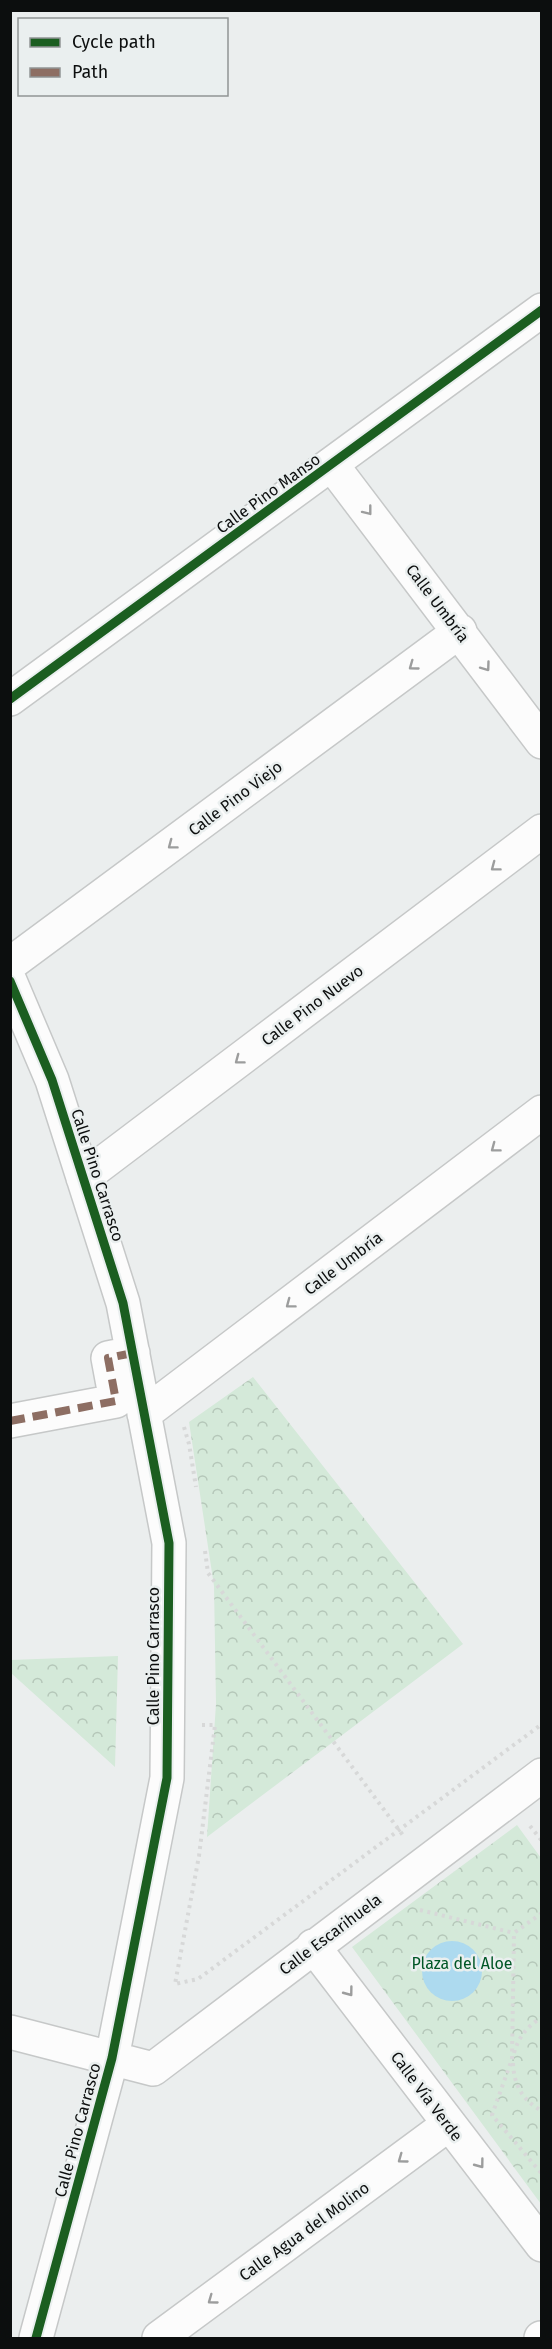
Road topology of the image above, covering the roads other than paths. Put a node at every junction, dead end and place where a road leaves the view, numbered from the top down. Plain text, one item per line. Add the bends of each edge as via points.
1 (542, 310) edge
2 (332, 465) junction
3 (460, 631) junction
4 (10, 699) edge
5 (542, 742) edge
6 (542, 831) edge
7 (10, 964) edge
8 (10, 981) edge
9 (542, 1112) edge
10 (83, 1178) junction
11 (133, 1353) junction
12 (144, 1414) junction
13 (10, 1421) edge
14 (539, 1783) edge
15 (313, 1946) junction
16 (10, 2032) edge
17 (112, 2058) junction
18 (449, 2124) junction
19 (542, 2245) edge
20 (36, 2338) edge
21 (159, 2338) edge

1 - 2 street, Calle Pino Manso
2 -> 3 street, Calle Umbría
2 - 4 street, Calle Pino Manso
3 -> 5 street, Calle Umbría
3 -> 7 street, Calle Pino Viejo
6 -> 10 street, Calle Pino Nuevo
8 - 10 street, Calle Pino Carrasco via 52,1080
9 -> 12 street, Calle Umbría
10 - 11 street, Calle Pino Carrasco via 123,1303
11 - 12 street, Calle Pino Carrasco
11 - 13 street via 108,1358 116,1401
12 - 17 street, Calle Pino Carrasco via 169,1543 167,1778
14 - 15 street, Calle Escarihuela
15 - 17 street, Calle Escarihuela via 153,2069
15 -> 18 street, Calle Vía Verde
16 - 17 street
17 - 20 street, Calle Pino Carrasco
18 -> 19 street, Calle Vía Verde
18 -> 21 street, Calle Agua del Molino

